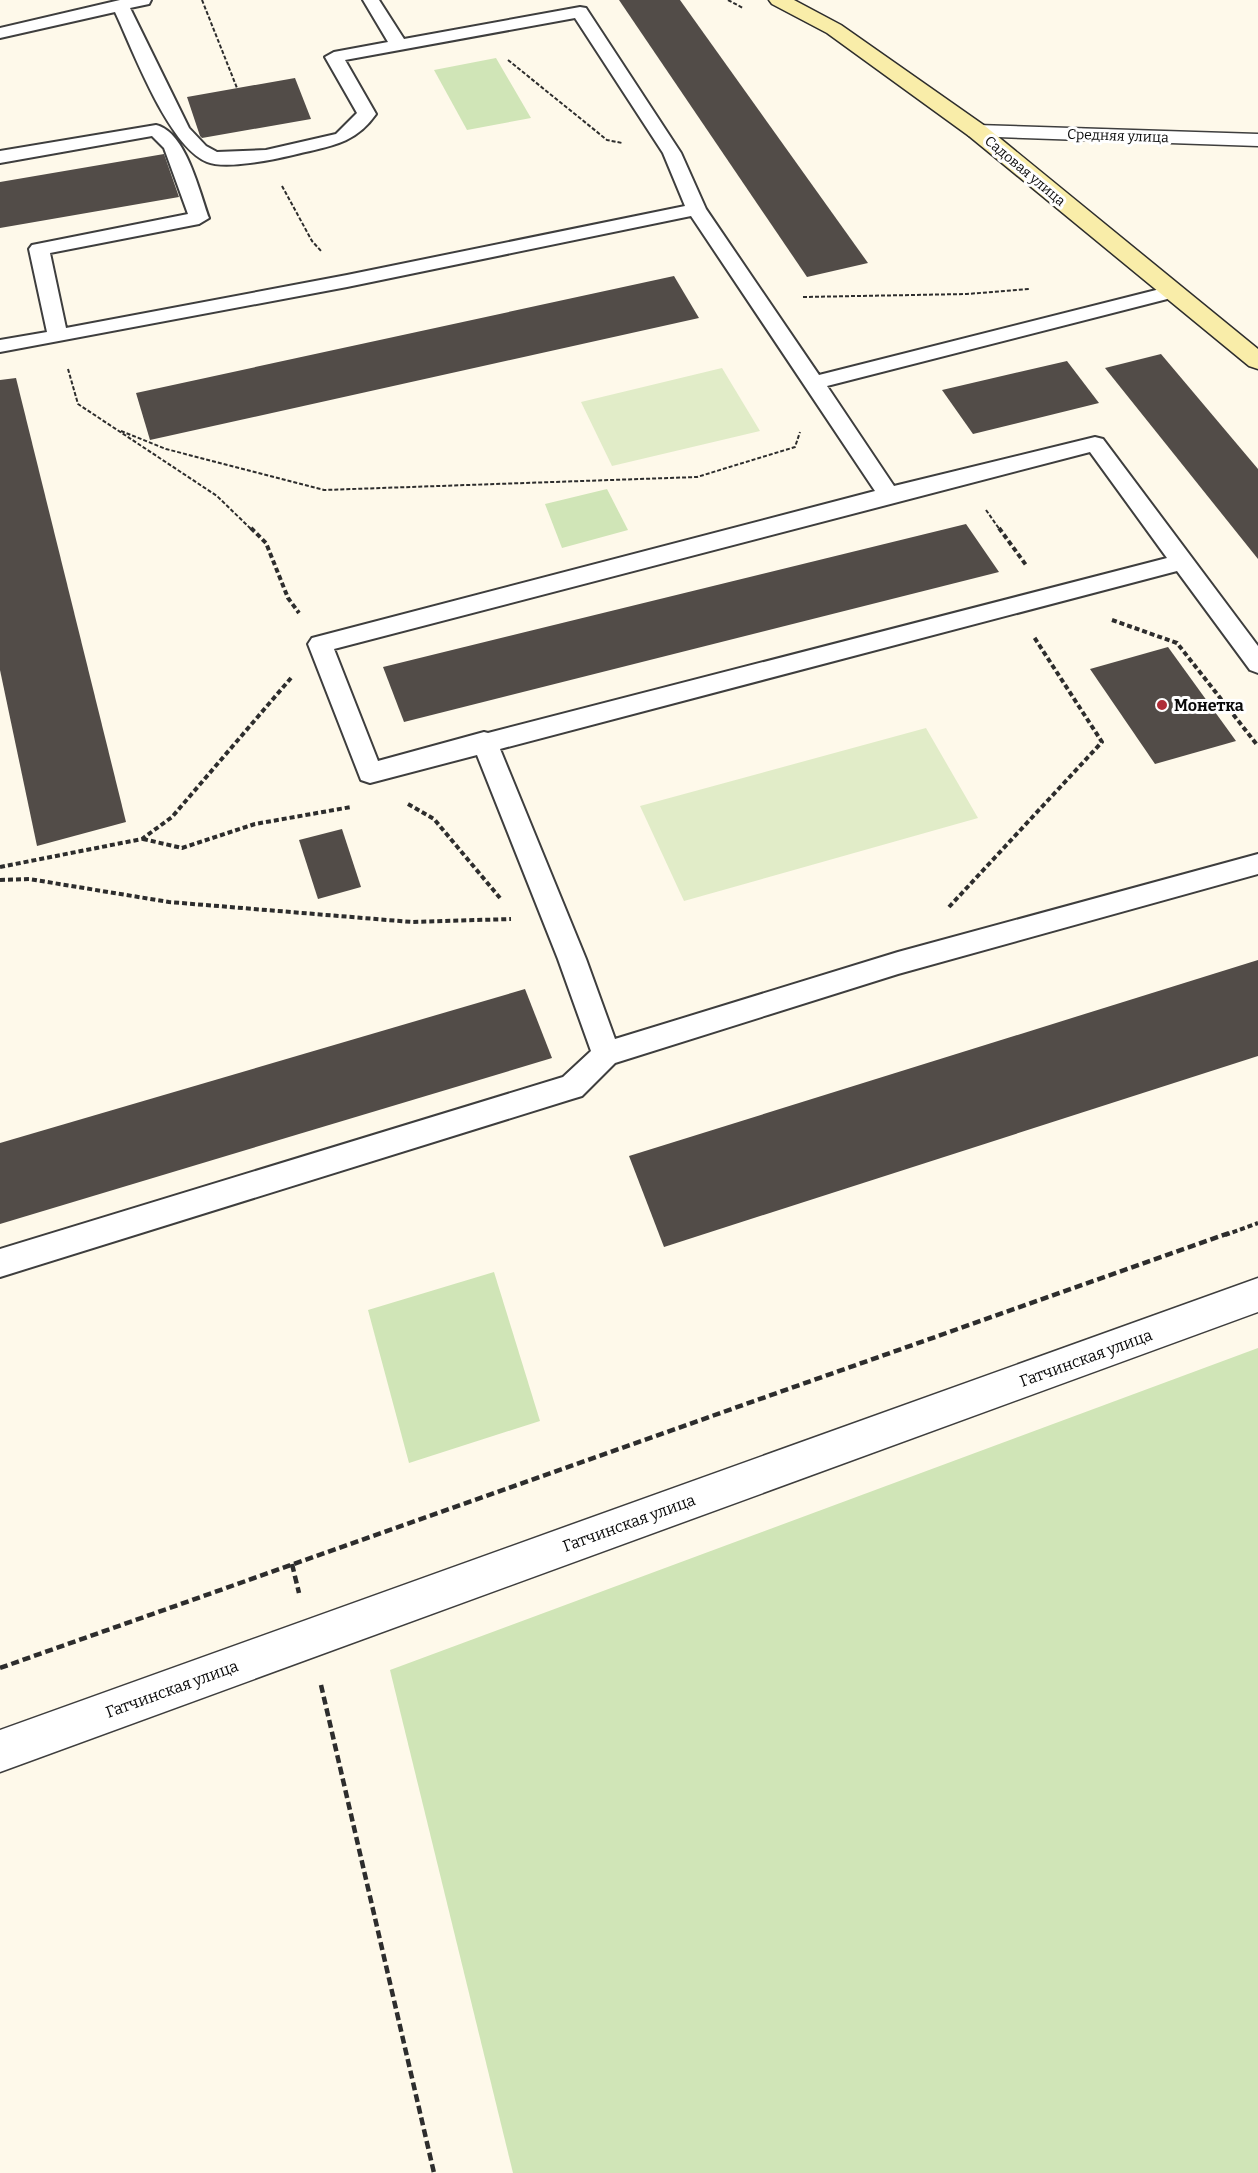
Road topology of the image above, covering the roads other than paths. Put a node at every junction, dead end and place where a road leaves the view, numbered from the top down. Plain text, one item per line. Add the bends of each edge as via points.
1 (142, 0) edge
2 (371, 0) edge
3 (778, 0) edge
4 (120, 5) junction
5 (0, 33) edge
6 (399, 45) junction
7 (977, 131) junction
8 (1258, 140) edge
9 (0, 157) edge
10 (696, 209) junction
11 (1172, 292) junction
12 (58, 336) junction
13 (0, 346) edge
14 (1258, 361) edge
15 (814, 383) junction
16 (889, 495) junction
17 (1182, 562) junction
18 (1258, 664) edge
19 (484, 741) junction
20 (1258, 864) edge
21 (606, 1054) junction
22 (0, 1263) edge
23 (1258, 1295) edge
24 (0, 1750) edge

1 - 4 lane
2 - 6 lane
3 - 7 main road, Садовая улица via 834,29
4 - 5 lane
4 - 6 lane via 181,130 199,150 214,158 266,156 342,138 367,114 334,57
6 - 10 lane via 580,12 672,153
7 - 8 street, Средняя улица
7 - 11 main road, Садовая улица
9 - 12 lane via 156,130 172,146 199,218 39,249
10 - 12 lane
10 - 15 lane
11 - 14 main road, Садовая улица
11 - 15 lane
12 - 13 lane
15 - 16 lane
16 - 17 lane via 1095,444
16 - 19 lane via 320,644 370,773
17 - 18 lane
17 - 19 lane
19 - 21 lane
20 - 21 lane via 898,963
21 - 22 lane via 572,1087
23 - 24 street, Гатчинская улица

